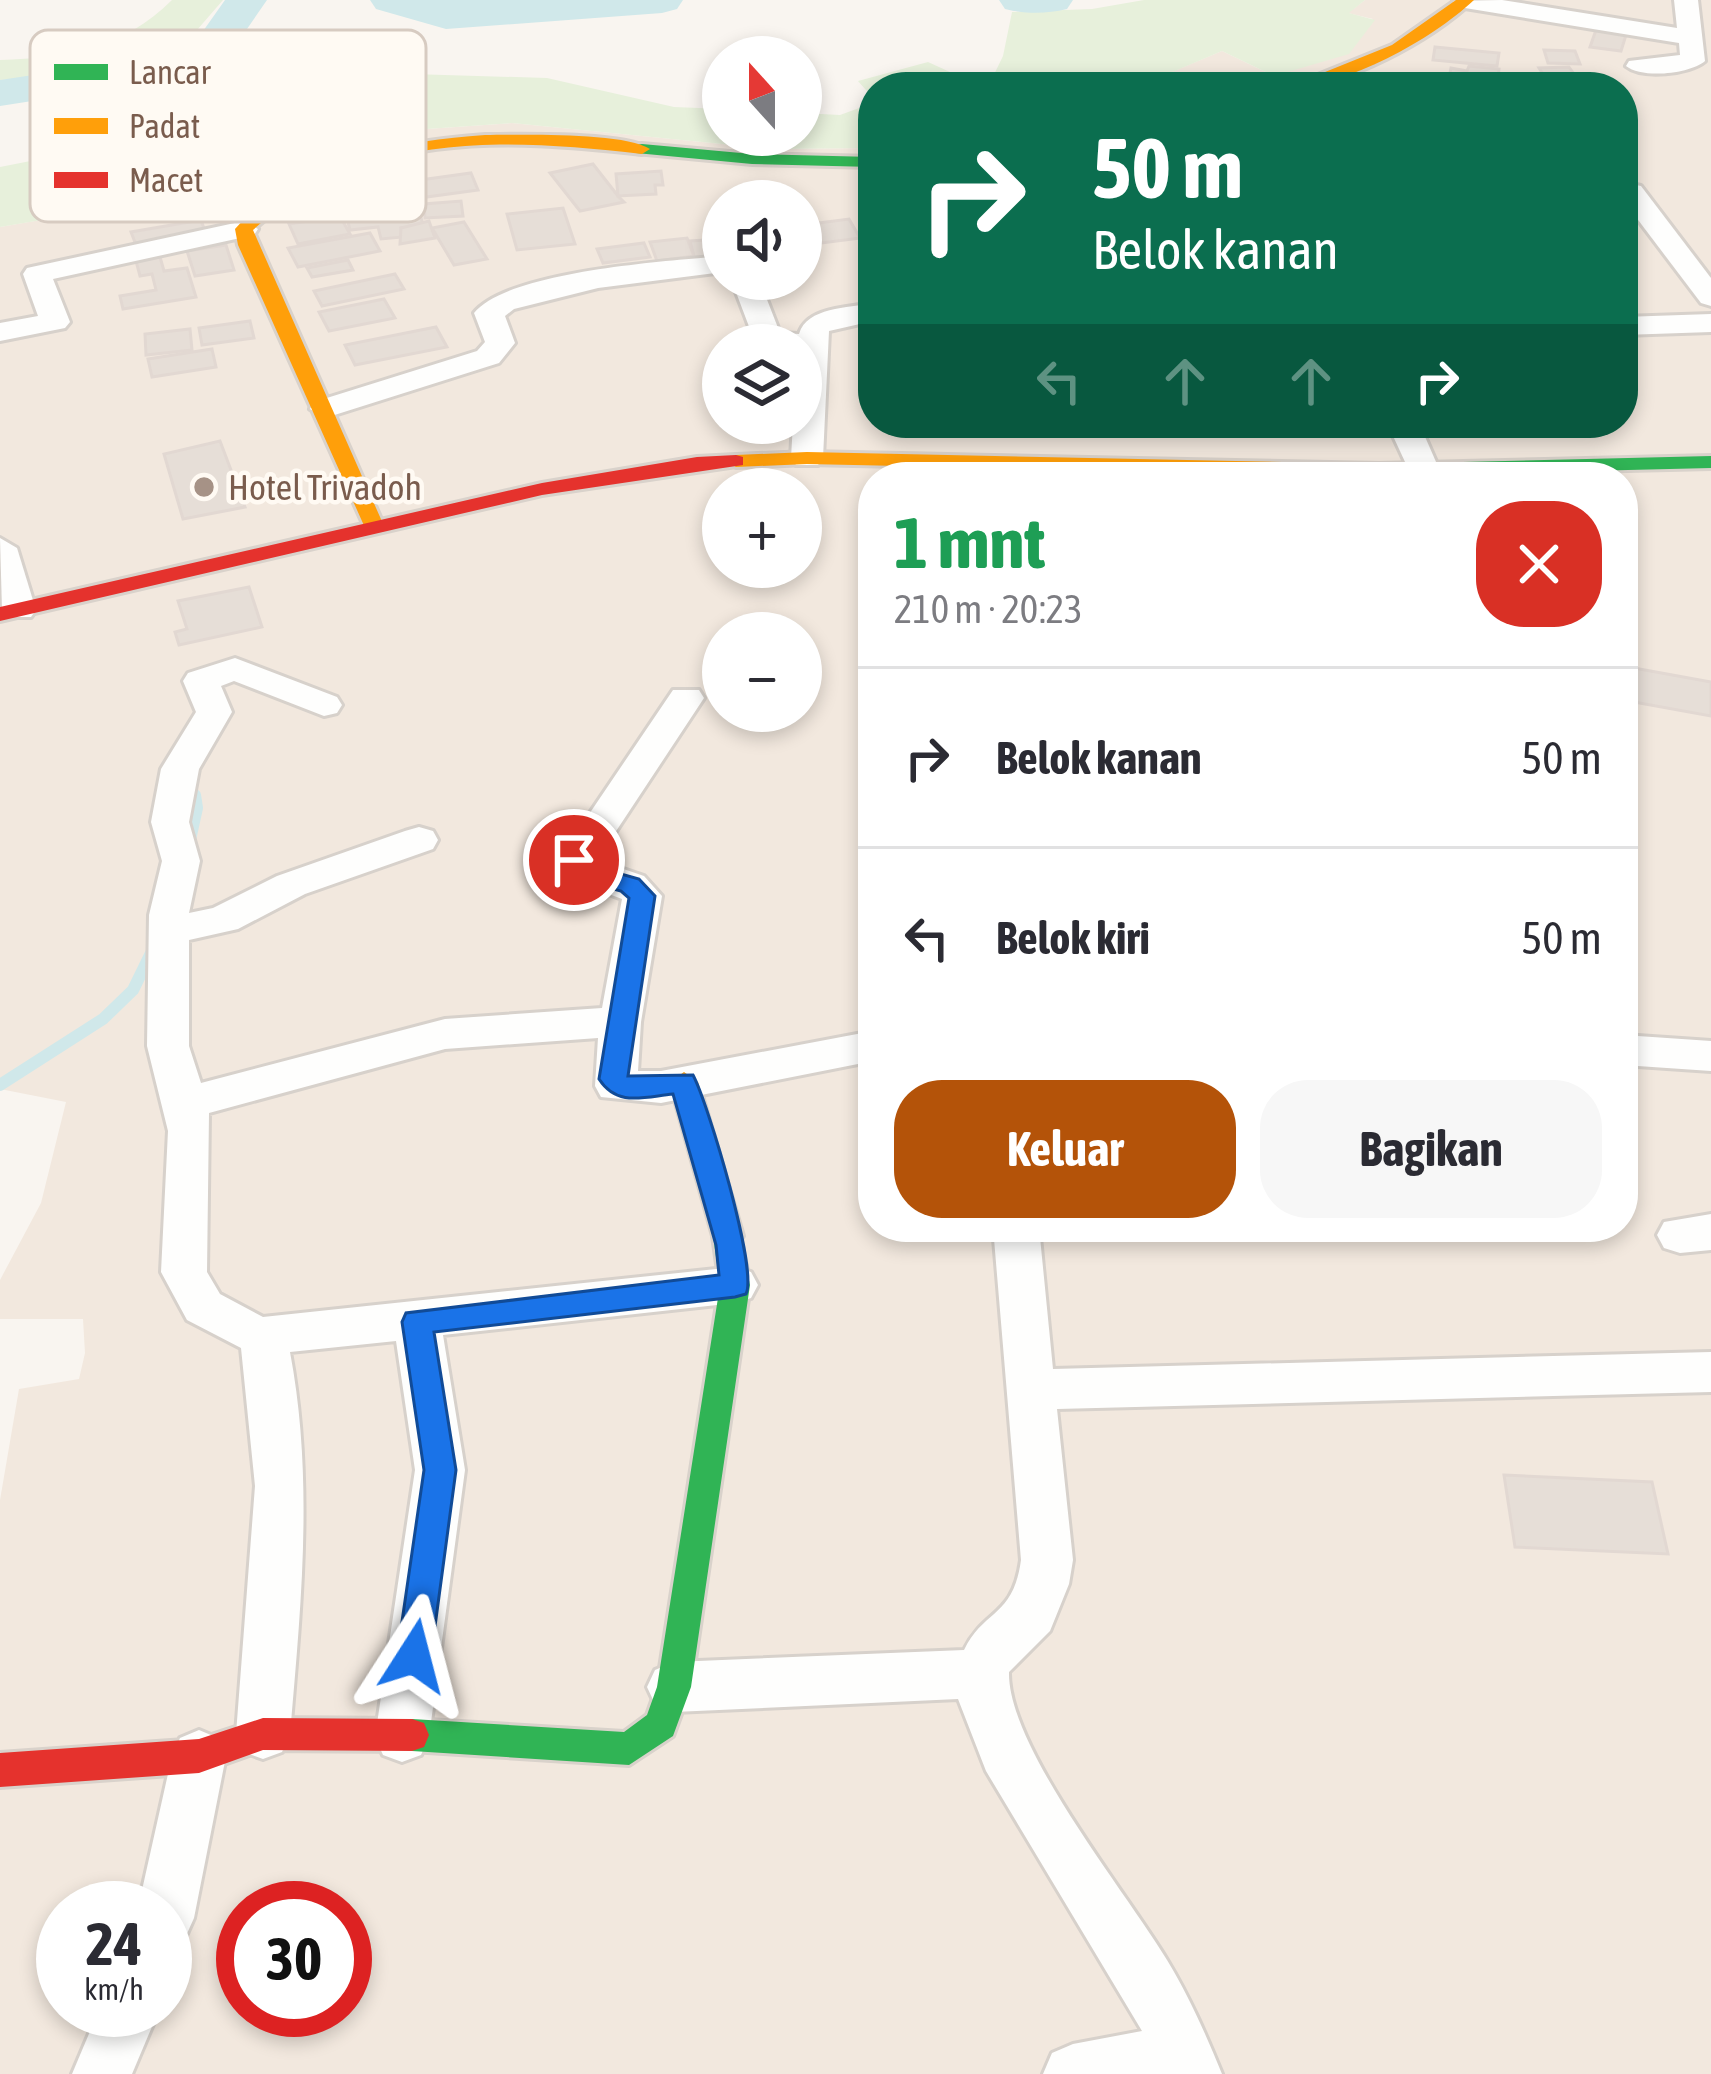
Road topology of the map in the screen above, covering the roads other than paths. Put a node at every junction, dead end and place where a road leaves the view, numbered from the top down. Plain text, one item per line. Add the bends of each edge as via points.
1 (1465, 0) edge
2 (1686, 0) edge
3 (1428, 13) edge
4 (1692, 38) junction
5 (1638, 66) dead end
6 (1335, 72) edge
7 (426, 149) edge
8 (858, 161) edge
9 (1665, 190) dead end
10 (1638, 191) edge
11 (1638, 212) edge
12 (248, 222) edge
13 (244, 229) junction
14 (702, 267) edge
15 (1711, 297) edge
16 (858, 315) edge
17 (1711, 323) edge
18 (817, 324) edge
19 (1638, 325) edge
20 (0, 332) edge
21 (325, 409) junction
22 (808, 444) edge
23 (808, 458) junction
24 (998, 462) edge
25 (1711, 462) edge
26 (1638, 467) edge
27 (373, 526) junction
28 (0, 548) edge
29 (10, 612) edge
30 (686, 698) dead end
31 (324, 705) dead end
32 (419, 841) dead end
33 (169, 931) junction
34 (620, 1022) junction
35 (858, 1049) edge
36 (1638, 1051) edge
37 (1711, 1056) edge
38 (683, 1082) junction
39 (186, 1103) junction
40 (1017, 1242) edge
41 (735, 1285) junction
42 (417, 1322) junction
43 (263, 1336) junction
44 (1707, 1380) edge
45 (1032, 1390) junction
46 (981, 1674) junction
47 (674, 1687) junction
48 (263, 1734) junction
49 (402, 1737) junction
50 (199, 1756) junction
51 (0, 1770) edge
52 (173, 1881) edge
53 (118, 2037) edge
54 (1189, 2064) edge
55 (102, 2074) edge
56 (1072, 2074) edge

1 - 3 main road
1 - 4 street
2 - 4 street
3 - 6 main road via 1398,48
4 - 5 street via 1693,62
7 - 8 main road via 521,136
9 - 10 street
11 - 15 street via 1658,249 1698,275
12 - 13 main road
13 - 20 street via 43,272 35,278 55,322
13 - 21 main road
14 - 21 street via 503,302 489,313 500,343 488,357
16 - 18 street
17 - 19 street
21 - 27 main road
22 - 23 street
23 - 24 main road
23 - 27 main road via 646,470
25 - 26 main road
27 - 29 main road
28 - 29 street
30 - 34 street via 574,860 578,871 642,896
31 - 33 street via 242,670 201,681 214,712 174,789 170,830 180,872
32 - 33 street via 292,885 224,920
33 - 39 street via 169,1046
34 - 38 street via 616,1086
34 - 39 street via 445,1034
35 - 38 street
36 - 37 street
38 - 41 main road
39 - 43 street via 188,1290 231,1326
40 - 45 street
41 - 42 street
41 - 47 main road
42 - 43 street
42 - 49 street via 440,1470
43 - 48 street via 284,1508
44 - 45 street
45 - 46 street via 1043,1586 1030,1617 993,1649
46 - 47 street
46 - 54 street via 1002,1749 1135,1955
47 - 49 main road via 667,1722 629,1749
48 - 49 main road
48 - 50 main road
50 - 51 main road
50 - 52 street
53 - 55 street
54 - 56 street

